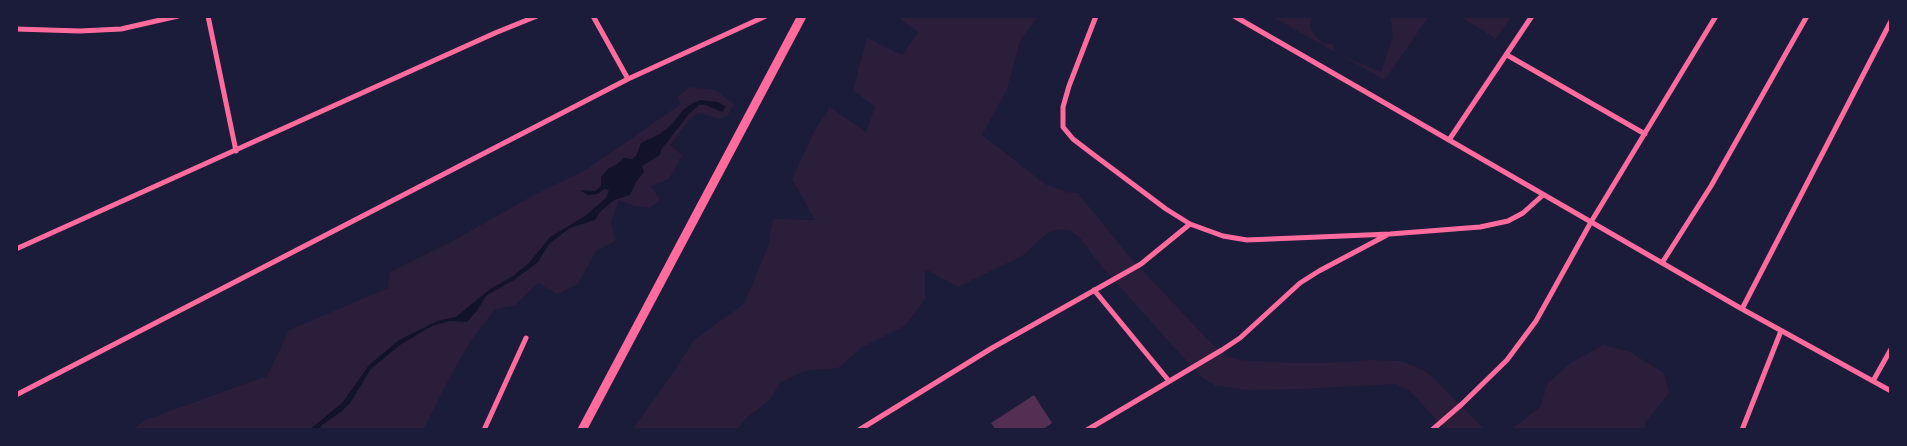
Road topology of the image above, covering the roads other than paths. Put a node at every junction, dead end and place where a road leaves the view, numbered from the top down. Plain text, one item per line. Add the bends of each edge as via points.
1 (178, 16) edge
2 (208, 16) edge
3 (537, 16) edge
4 (593, 16) edge
5 (766, 16) edge
6 (802, 16) edge
7 (1096, 16) edge
8 (1234, 16) edge
9 (1532, 16) edge
10 (1716, 16) edge
11 (1807, 16) edge
12 (1891, 21) edge
13 (16, 29) edge
14 (1507, 55) junction
15 (628, 79) junction
16 (1645, 134) junction
17 (1449, 140) junction
18 (236, 151) junction
19 (1543, 195) junction
20 (1591, 222) junction
21 (1190, 224) junction
22 (1390, 234) junction
23 (16, 250) edge
24 (1662, 263) junction
25 (1094, 290) junction
26 (1742, 310) junction
27 (1781, 331) junction
28 (526, 338) dead end
29 (1891, 349) edge
30 (1169, 381) junction
31 (1873, 381) junction
32 (1891, 391) edge
33 (16, 395) edge
34 (484, 430) edge
35 (582, 430) edge
36 (859, 430) edge
37 (1087, 430) edge
38 (1432, 430) edge
39 (1742, 430) edge

1 - 13 street via 121,29
2 - 18 street
3 - 18 street
4 - 15 street
5 - 15 street
6 - 35 street
7 - 21 street via 1069,86 1063,107 1063,127 1090,152
8 - 17 street
9 - 14 street
10 - 16 street
11 - 24 street via 1711,186
12 - 26 street
14 - 16 street
14 - 17 street
15 - 33 street
16 - 20 street
17 - 19 street
18 - 23 street
19 - 20 street
19 - 22 street via 1523,212 1501,224
20 - 24 street
20 - 38 street via 1536,322 1506,360
21 - 22 street via 1223,236 1247,240
21 - 25 street via 1141,264
22 - 30 street via 1300,283 1240,338
24 - 26 street
25 - 30 street
25 - 36 street
26 - 27 street
27 - 31 street
27 - 39 street
28 - 34 street
29 - 31 street
30 - 37 street
31 - 32 street

